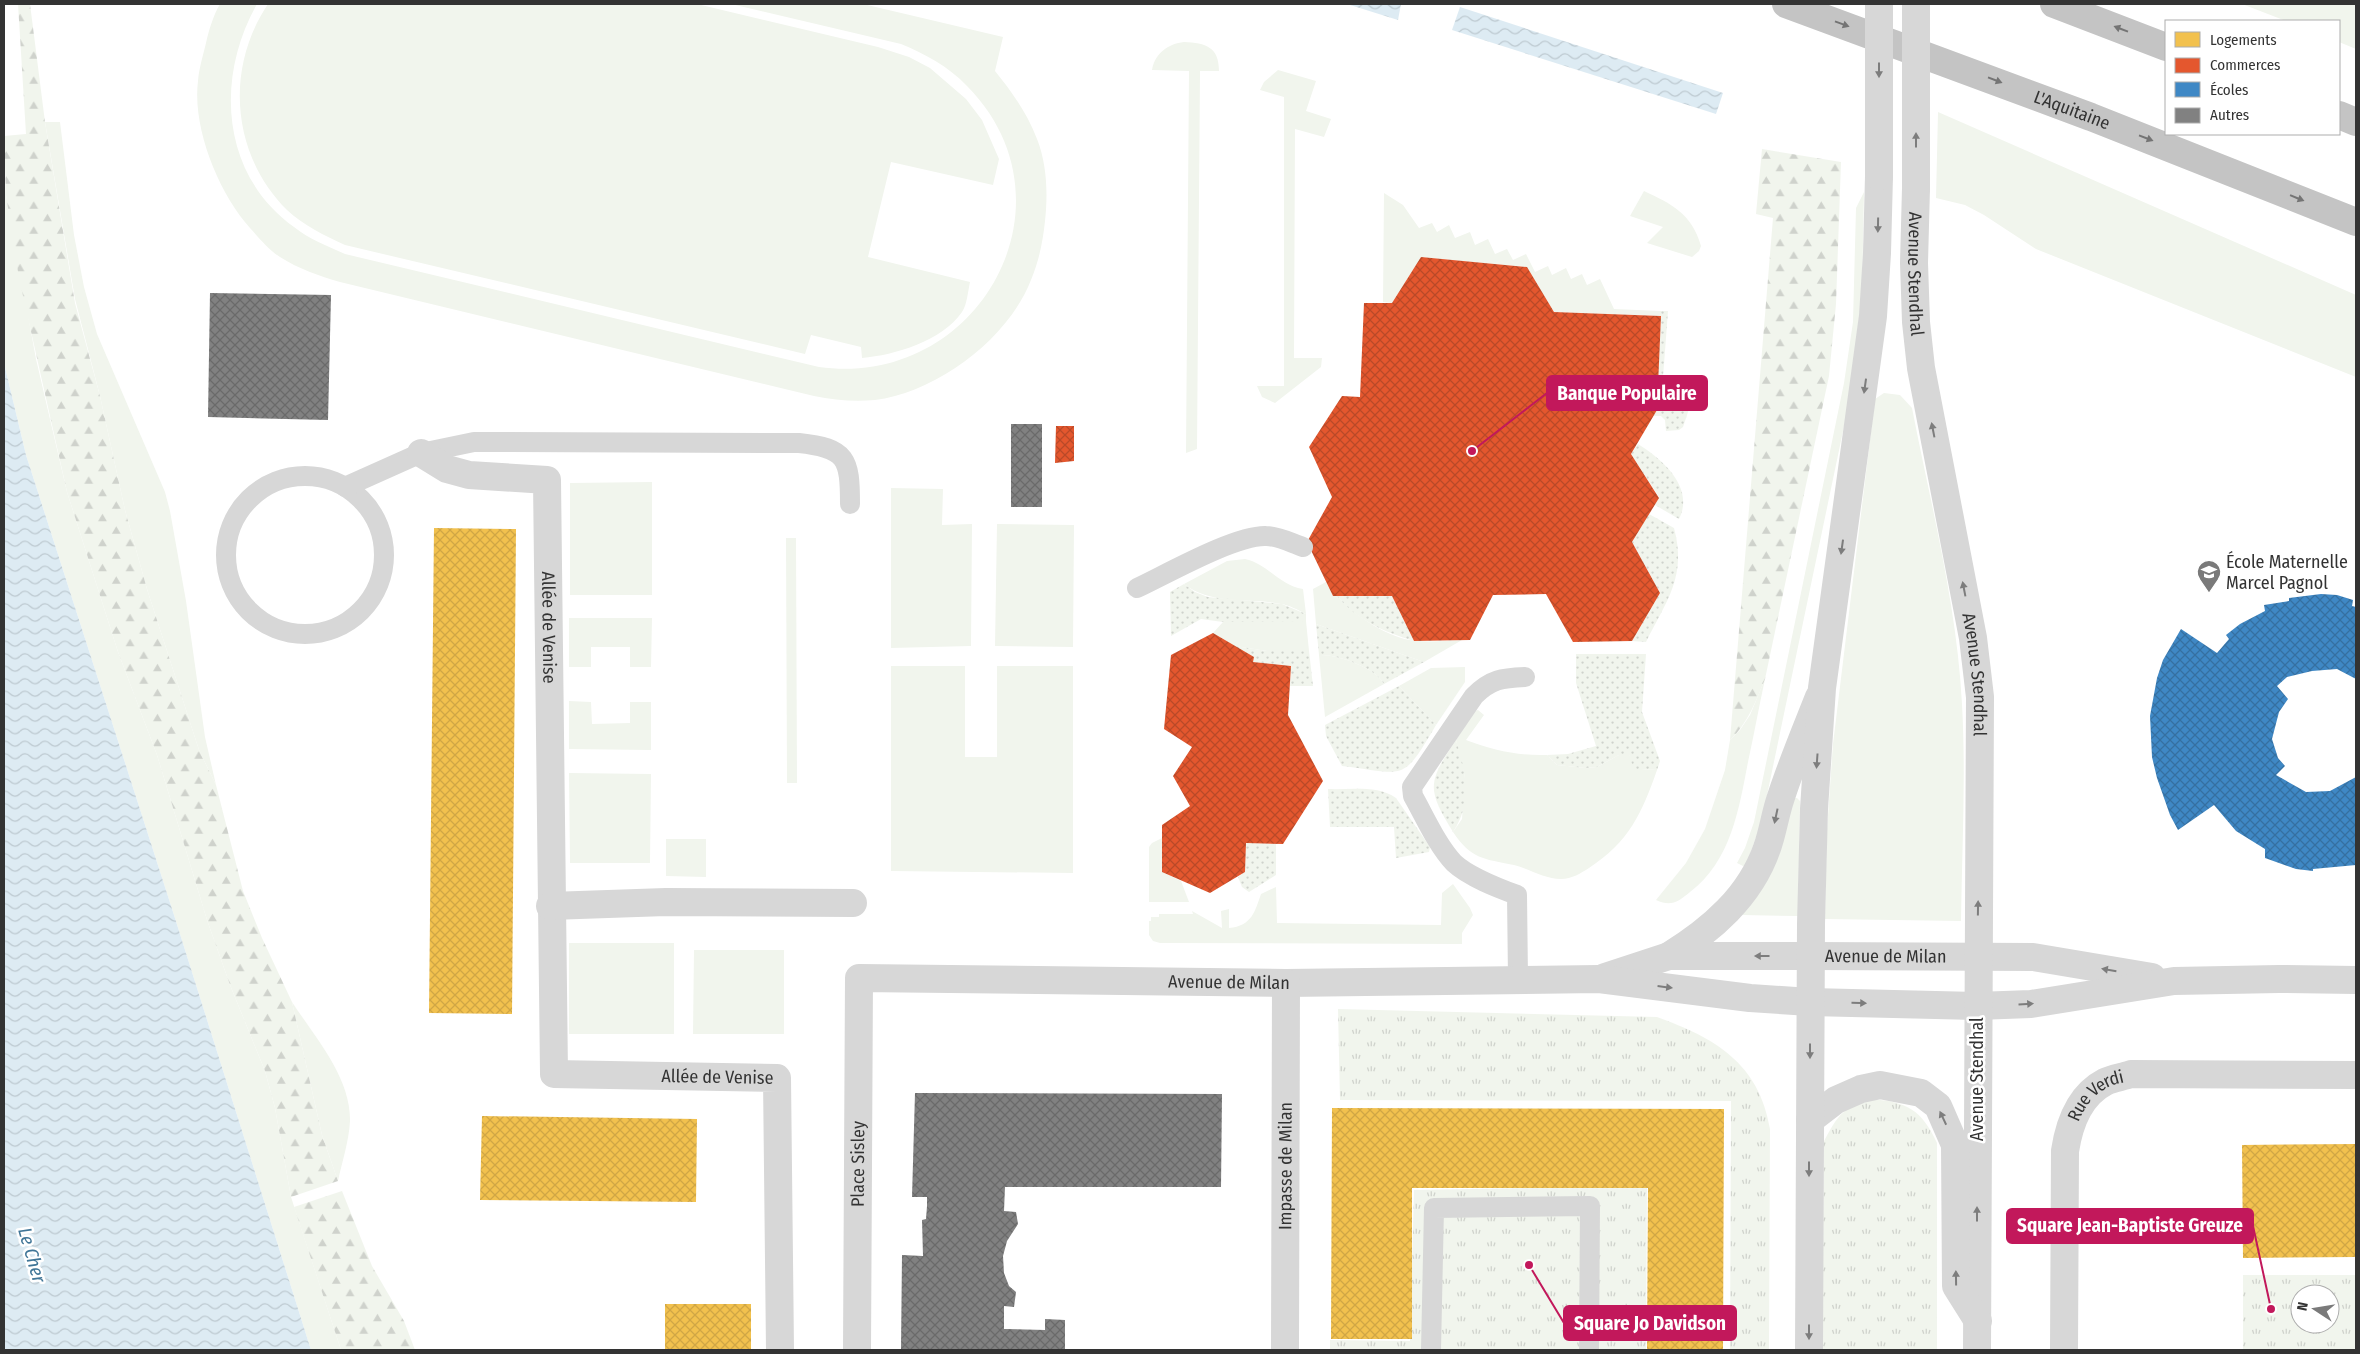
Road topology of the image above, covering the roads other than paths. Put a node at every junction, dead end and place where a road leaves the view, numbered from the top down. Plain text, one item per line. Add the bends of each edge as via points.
1 (1786, 4) edge
2 (1879, 4) edge
3 (1916, 4) edge
4 (2054, 4) edge
5 (2165, 47) edge
6 (2340, 115) edge
7 (2356, 122) edge
8 (2356, 222) edge
9 (421, 453) junction
10 (345, 487) junction
11 (850, 504) dead end
12 (1303, 547) dead end
13 (1137, 588) dead end
14 (1525, 677) dead end
15 (1822, 688) junction
16 (852, 903) dead end
17 (550, 906) junction
18 (1669, 956) junction
19 (1811, 956) junction
20 (1978, 957) junction
21 (859, 978) joint
22 (1518, 979) junction
23 (1599, 979) junction
24 (2356, 980) edge
25 (2174, 981) junction
26 (1286, 983) junction
27 (1810, 1002) junction
28 (1977, 1006) junction
29 (2356, 1075) edge
30 (1810, 1120) junction
31 (1978, 1321) junction
32 (780, 1350) edge
33 (857, 1350) edge
34 (1285, 1350) edge
35 (1431, 1350) edge
36 (1589, 1350) edge
37 (1809, 1350) edge
38 (1977, 1350) edge
39 (2064, 1350) edge

1 -> 8 highway, L'Aquitaine via 2073,110
2 -> 15 street, bridge via 1877,254 1866,374
20 -> 3 street, Avenue Stendhal, bridge via 1980,697 1973,638 1921,368 1915,293
5 -> 4 highway
6 - 7 highway
9 - 10 lane
9 - 11 lane via 474,442 789,442 820,445 832,449 847,464
9 - 17 street, Allée de Venise via 447,469 470,475 547,480
10 - 10 lane via 314,477 298,476 283,480 254,495 235,520 227,542 227,566 242,603 258,619 279,630 302,635 325,632 339,626 364,608 377,588 384,566 383,542 376,521 363,501
12 - 13 lane via 1266,536 1240,540
14 - 22 lane via 1504,678 1486,684 1474,696 1412,787 1413,796 1447,855 1492,885 1517,895
15 -> 18 street via 1780,799 1766,851 1746,889 1721,918
15 -> 19 street via 1814,809
16 - 17 street via 666,902
17 - 32 street, Allée de Venise via 554,1074 777,1078
19 -> 18 street, Avenue de Milan
18 - 23 street, Avenue de Milan
19 - 20 street, Avenue de Milan
19 - 27 street
25 -> 20 street, Avenue de Milan via 2033,957
20 - 28 street, Avenue Stendhal
21 - 26 street, Avenue de Milan
21 - 33 street, Place Sisley
22 - 23 street, Avenue de Milan
22 - 26 street, Avenue de Milan
23 -> 27 street, Avenue de Milan via 1750,998
24 - 25 street, Avenue de Milan
28 -> 25 street, Avenue de Milan via 2031,1004
26 - 34 street, Impasse de Milan
27 -> 28 street, Avenue de Milan
27 -> 30 street
31 -> 28 street, Avenue Stendhal
29 - 39 street, Rue Verdi via 2131,1074 2104,1082 2082,1102 2069,1125 2065,1151
31 -> 30 street via 1956,1286 1955,1144 1938,1106 1921,1094 1880,1085 1836,1100
30 -> 37 street
31 - 38 street, Avenue Stendhal
35 - 36 lane via 1434,1208 1590,1206

